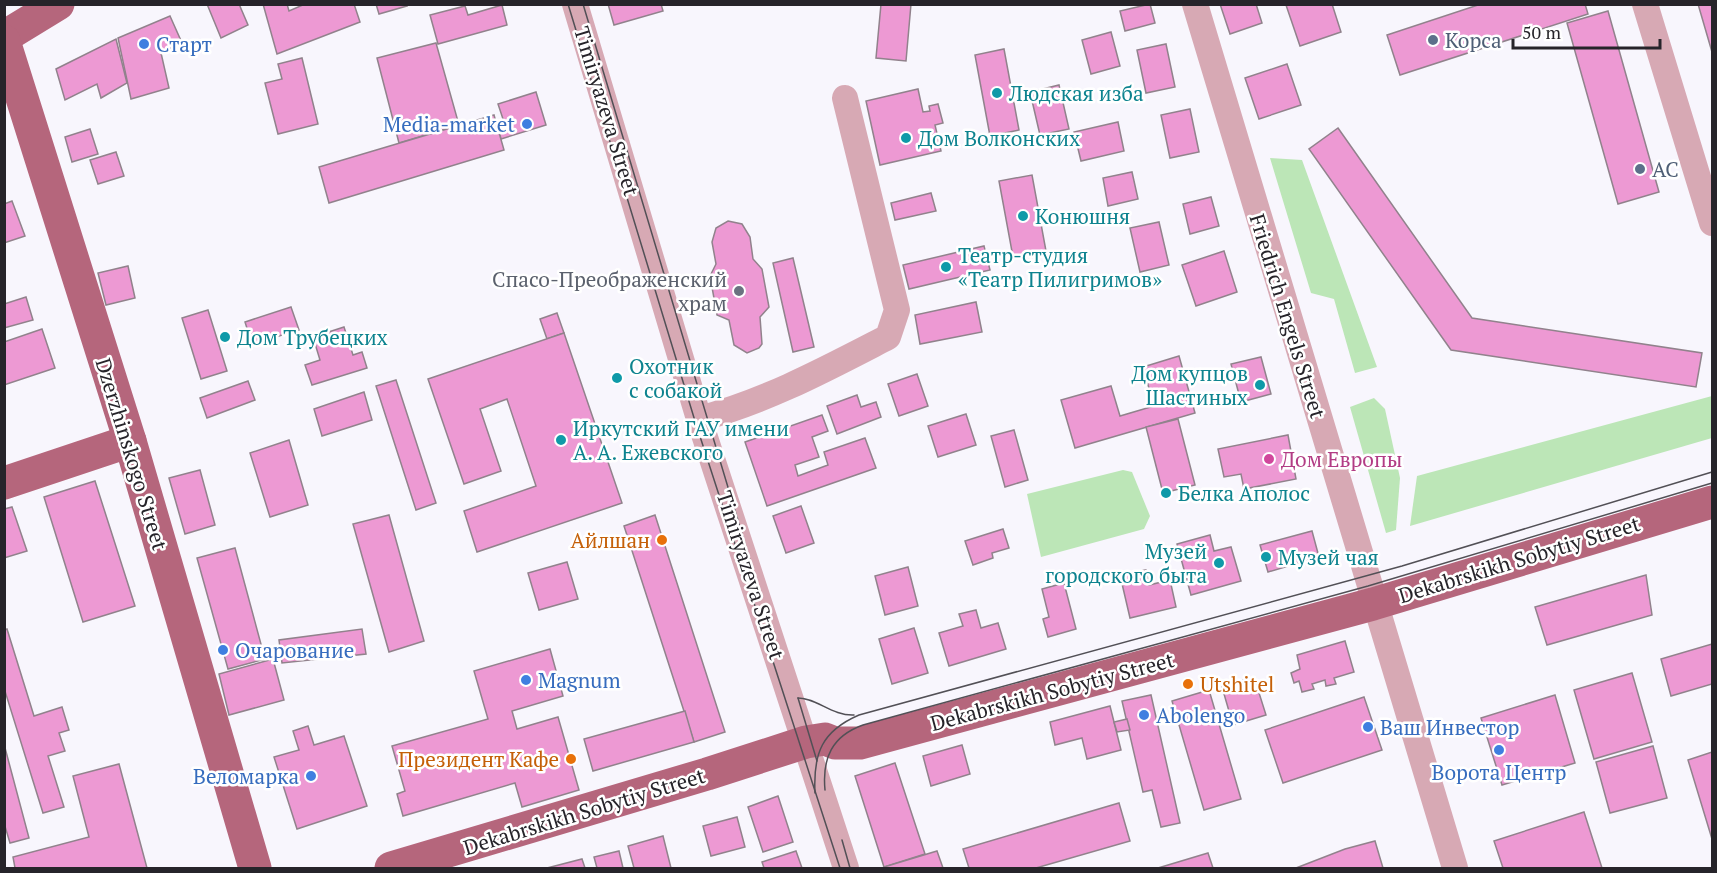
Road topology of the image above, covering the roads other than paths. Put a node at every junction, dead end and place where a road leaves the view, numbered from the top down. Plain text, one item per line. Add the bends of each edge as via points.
1 (58, 4) edge
2 (575, 4) edge
3 (1195, 4) edge
4 (1645, 4) edge
5 (4, 39) edge
6 (844, 98) dead end
7 (1713, 223) edge
8 (699, 419) junction
9 (130, 441) junction
10 (4, 483) edge
11 (1713, 502) edge
12 (1373, 604) junction
13 (806, 742) junction
14 (255, 868) edge
15 (391, 868) edge
16 (846, 868) edge
17 (1455, 868) edge

1 - 5 main road
2 - 8 street, Timiryazeva Street
3 - 12 street, Friedrich Engels Street
4 - 7 street
5 - 9 main road, Dzerzhinskogo Street
6 - 8 street via 897,310 888,337 773,396 735,411
8 - 13 street, Timiryazeva Street
9 - 10 main road
9 - 14 main road, Dzerzhinskogo Street
11 - 12 main road, Dekabrskikh Sobytiy Street
12 - 13 main road, Dekabrskikh Sobytiy Street via 860,743 825,739
12 - 17 street, Friedrich Engels Street
13 - 15 main road, Dekabrskikh Sobytiy Street
13 - 16 street, Timiryazeva Street

